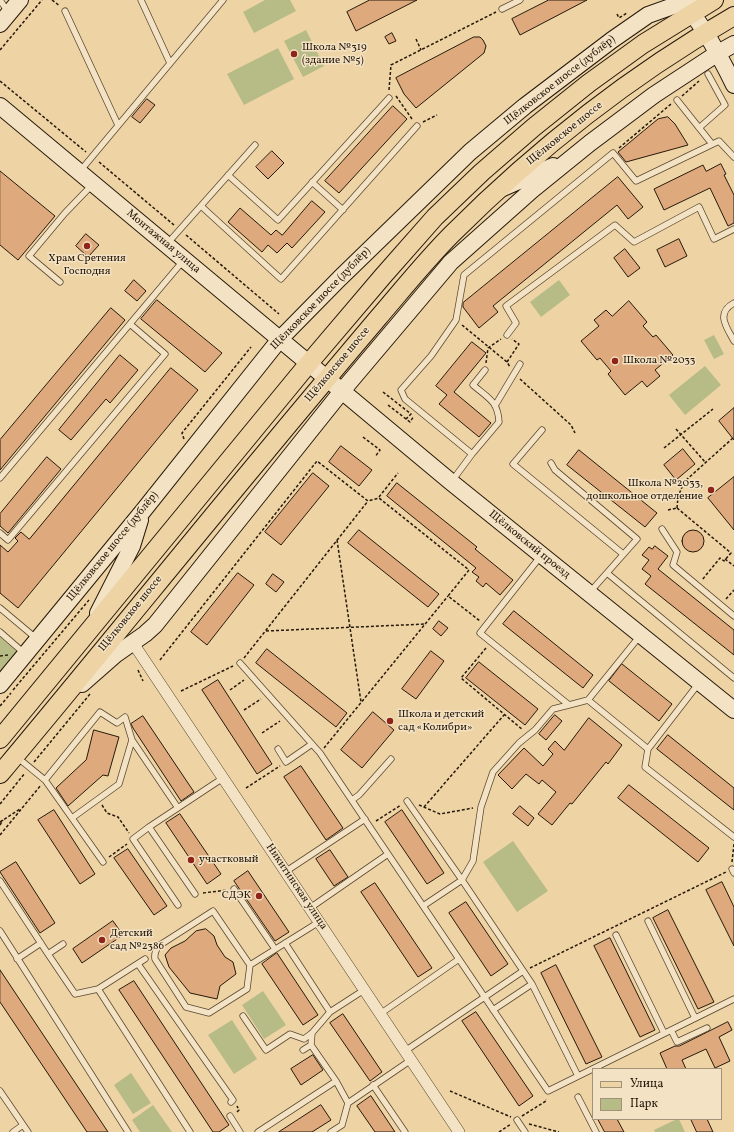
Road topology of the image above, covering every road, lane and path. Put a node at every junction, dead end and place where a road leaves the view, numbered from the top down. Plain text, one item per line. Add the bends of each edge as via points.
1 (0, 0) edge
2 (20, 0) edge
3 (42, 0) edge
4 (52, 0) edge
5 (140, 0) edge
6 (520, 0) edge
7 (714, 0) edge
8 (220, 1) edge
9 (687, 4) edge
10 (502, 9) joint
11 (65, 10) joint
12 (617, 14) dead end
13 (734, 16) edge
14 (620, 18) dead end
15 (4, 19) edge
16 (705, 32) junction
17 (416, 39) dead end
18 (734, 44) edge
19 (0, 50) edge
20 (421, 50) junction
21 (718, 53) junction
22 (170, 63) junction
23 (708, 74) joint
24 (0, 81) edge
25 (734, 85) edge
26 (389, 86) junction
27 (388, 98) joint
28 (677, 100) junction
29 (0, 106) edge
30 (437, 115) dead end
31 (118, 125) junction
32 (417, 126) junction
33 (699, 128) junction
34 (712, 144) junction
35 (255, 145) dead end
36 (613, 153) junction
37 (92, 156) junction
38 (573, 157) junction
39 (734, 157) edge
40 (79, 172) junction
41 (228, 175) junction
42 (312, 182) junction
43 (94, 184) junction
44 (498, 191) junction
45 (201, 206) junction
46 (343, 210) junction
47 (734, 229) edge
48 (166, 244) junction
49 (184, 259) junction
50 (60, 282) dead end
51 (734, 304) edge
52 (456, 320) junction
53 (130, 324) junction
54 (507, 336) junction
55 (280, 339) junction
56 (734, 341) edge
57 (251, 347) dead end
58 (488, 348) junction
59 (507, 362) junction
60 (309, 363) junction
61 (520, 364) dead end
62 (485, 370) joint
63 (514, 373) junction
64 (326, 378) junction
65 (342, 391) junction
66 (383, 392) dead end
67 (496, 404) junction
68 (388, 405) dead end
69 (713, 409) dead end
70 (419, 410) junction
71 (406, 419) junction
72 (676, 429) dead end
73 (542, 430) dead end
74 (575, 433) dead end
75 (681, 435) junction
76 (363, 437) dead end
77 (734, 437) edge
78 (184, 441) dead end
79 (664, 448) dead end
80 (472, 454) junction
81 (375, 456) dead end
82 (705, 462) junction
83 (551, 463) dead end
84 (398, 473) dead end
85 (0, 478) edge
86 (451, 482) junction
87 (379, 498) junction
88 (368, 501) junction
89 (677, 508) junction
90 (668, 510) dead end
91 (143, 511) junction
92 (662, 529) dead end
93 (0, 533) edge
94 (337, 540) junction
95 (623, 554) junction
96 (542, 555) junction
97 (726, 559) junction
98 (734, 566) edge
99 (606, 573) junction
100 (697, 585) junction
101 (734, 590) edge
102 (589, 593) junction
103 (448, 596) junction
104 (90, 600) dead end
105 (721, 605) junction
106 (0, 608) edge
107 (734, 616) edge
108 (426, 624) junction
109 (485, 626) junction
110 (350, 627) junction
111 (90, 629) junction
112 (266, 631) junction
113 (0, 632) edge
114 (641, 635) junction
115 (38, 640) junction
116 (491, 642) junction
117 (133, 643) junction
118 (19, 654) junction
119 (0, 656) edge
120 (160, 660) dead end
121 (240, 663) junction
122 (137, 668) dead end
123 (250, 675) junction
124 (734, 678) edge
125 (143, 681) dead end
126 (699, 683) junction
127 (0, 685) edge
128 (230, 690) dead end
129 (180, 691) dead end
130 (90, 694) dead end
131 (267, 694) junction
132 (588, 700) junction
133 (361, 703) junction
134 (569, 705) junction
135 (0, 706) edge
136 (244, 710) dead end
137 (734, 710) edge
138 (50, 714) junction
139 (504, 714) junction
140 (287, 716) junction
141 (262, 733) dead end
142 (529, 735) junction
143 (0, 739) edge
144 (132, 740) junction
145 (312, 744) junction
146 (278, 749) dead end
147 (648, 749) junction
148 (320, 753) junction
149 (15, 756) junction
150 (391, 759) dead end
151 (286, 762) junction
152 (30, 767) junction
153 (0, 774) edge
154 (223, 778) junction
155 (45, 780) junction
156 (246, 788) dead end
157 (98, 800) junction
158 (352, 800) junction
159 (407, 801) dead end
160 (0, 804) edge
161 (424, 807) dead end
162 (22, 808) junction
163 (178, 808) junction
164 (72, 818) junction
165 (365, 819) junction
166 (3, 820) junction
167 (0, 822) edge
168 (0, 825) edge
169 (149, 827) junction
170 (0, 835) edge
171 (734, 837) edge
172 (133, 839) junction
173 (734, 842) edge
174 (388, 854) junction
175 (103, 862) joint
176 (733, 871) edge
177 (285, 872) junction
178 (462, 880) junction
179 (0, 881) edge
180 (234, 889) joint
181 (195, 894) joint
182 (178, 905) dead end
183 (424, 906) junction
184 (310, 908) junction
185 (648, 921) dead end
186 (319, 922) junction
187 (0, 931) edge
188 (616, 935) dead end
189 (41, 943) junction
190 (285, 943) junction
191 (63, 944) dead end
192 (275, 949) junction
193 (48, 954) junction
194 (17, 959) junction
195 (145, 959) dead end
196 (459, 959) junction
197 (138, 964) junction
198 (250, 965) junction
199 (523, 971) junction
200 (532, 984) junction
201 (98, 989) junction
202 (364, 990) junction
203 (484, 997) junction
204 (734, 999) edge
205 (493, 1010) junction
206 (330, 1012) junction
207 (380, 1014) junction
208 (244, 1016) dead end
209 (695, 1018) junction
210 (707, 1028) dead end
211 (671, 1030) junction
212 (312, 1033) junction
213 (664, 1033) junction
214 (311, 1045) junction
215 (303, 1050) dead end
216 (408, 1056) junction
217 (594, 1068) edge
218 (592, 1069) edge
219 (578, 1076) junction
220 (336, 1081) junction
221 (373, 1085) junction
222 (0, 1091) edge
223 (450, 1091) dead end
224 (548, 1091) junction
225 (578, 1097) dead end
226 (231, 1102) dead end
227 (348, 1102) junction
228 (230, 1116) dead end
229 (517, 1120) junction
230 (23, 1125) junction
231 (13, 1132) edge
232 (28, 1132) edge
233 (128, 1132) edge
234 (190, 1132) edge
235 (240, 1132) edge
236 (258, 1132) edge
237 (331, 1132) edge
238 (406, 1132) edge
239 (459, 1132) edge
240 (499, 1132) edge
241 (525, 1132) edge
242 (559, 1132) edge
243 (596, 1132) edge

1 - 15 lane
2 - 15 street
3 - 19 path
4 - 11 path
5 - 22 lane
6 - 10 lane
7 - 9 main road, Щёлковское шоссе
8 - 22 lane
9 - 16 street
9 - 55 street, Щёлковское шоссе (дублёр) via 648,16 525,106 470,152
9 - 60 main road, Щёлковское шоссе via 643,44 589,83 482,172 436,217
10 - 20 path
11 - 31 lane
12 - 14 path
13 - 16 main road, Щёлковское шоссе
16 - 21 street
16 - 44 main road, Щёлковское шоссе via 605,101 548,146
17 - 20 path
18 - 21 street
20 - 26 path via 391,65
21 - 25 street
21 - 38 street via 654,95
22 - 31 lane
23 - 28 path
23 - 33 lane via 725,105
24 - 37 path
26 - 27 path
26 - 32 path
27 - 42 lane
28 - 33 lane
28 - 36 path
29 - 40 street, Монтажная улица
30 - 32 path
31 - 37 lane
32 - 46 lane
33 - 34 lane
34 - 36 lane via 636,181
34 - 39 lane via 719,141
35 - 41 lane
36 - 52 lane via 464,275
37 - 40 lane
38 - 44 street
38 - 65 street via 451,262
40 - 43 street, Монтажная улица
41 - 42 lane via 278,220
41 - 45 lane
42 - 46 lane
43 - 48 street, Монтажная улица
43 - 50 lane via 65,213 29,256
44 - 64 main road, Щёлковское шоссе via 450,236
45 - 46 lane via 282,279
45 - 48 lane
47 - 54 lane via 714,239 699,207 634,242 615,225 506,306 516,323
48 - 49 street, Монтажная улица
49 - 53 lane
49 - 55 street, Монтажная улица
51 - 56 lane via 724,312 724,321
52 - 58 path
52 - 70 lane via 431,356 401,390 406,400
53 - 85 lane
53 - 93 lane via 165,354 8,540
54 - 58 path
54 - 59 path via 519,344
55 - 60 street, Монтажная улица
55 - 91 street, Щёлковское шоссе (дублёр)
57 - 78 path via 182,433
58 - 59 path
58 - 62 path
59 - 63 path
60 - 64 street, Монтажная улица
60 - 111 main road, Щёлковское шоссе
61 - 63 lane
62 - 67 lane via 474,385
63 - 67 lane
63 - 74 path via 571,425
64 - 65 street, Щёлковский проезд
64 - 138 main road, Щёлковское шоссе
65 - 86 street, Щёлковский проезд
65 - 117 street via 155,625
66 - 71 path via 410,414
67 - 80 lane via 499,422
68 - 71 path
69 - 75 path
70 - 71 path via 410,422
70 - 80 lane
72 - 75 path
73 - 95 lane via 513,464
75 - 79 path
75 - 82 path
76 - 81 path via 380,450
77 - 82 path
80 - 86 lane
82 - 89 path via 684,482
83 - 95 lane via 555,470 637,539
84 - 87 path
86 - 96 street, Щёлковский проезд
87 - 88 path
87 - 103 path via 469,570
88 - 94 path
88 - 120 path via 318,461
89 - 90 path
89 - 97 path via 731,553
91 - 111 street via 132,546
91 - 115 street, Щёлковское шоссе (дублёр)
92 - 100 lane via 677,552 673,565
94 - 110 path
94 - 112 path
95 - 99 lane
96 - 102 street, Щёлковский проезд
96 - 109 lane
97 - 98 path
97 - 100 path via 724,561 720,558
99 - 102 lane
99 - 124 lane
100 - 105 lane
101 - 105 path
102 - 114 street, Щёлковский проезд
103 - 108 path
103 - 109 path
104 - 135 path
105 - 107 lane
106 - 115 lane
108 - 110 path
108 - 133 path
109 - 116 lane via 480,633
110 - 112 path
110 - 133 path
111 - 143 main road, Щёлковское шоссе
112 - 121 path
113 - 118 lane
114 - 126 street, Щёлковский проезд
114 - 132 lane
115 - 118 street, Щёлковское шоссе (дублёр)
116 - 134 lane
116 - 139 path via 461,678
117 - 138 street via 115,655
117 - 154 street, Никитинская улица
118 - 119 path
118 - 127 street, Щёлковское шоссе (дублёр)
121 - 123 lane
121 - 129 path
122 - 125 path
123 - 128 path
123 - 131 lane
126 - 137 street, Щёлковский проезд
126 - 147 lane
130 - 152 path
131 - 136 path
131 - 140 lane
132 - 134 lane
132 - 147 lane
133 - 148 path
134 - 142 lane via 553,709
138 - 149 main road, Щёлковское шоссе
139 - 142 path
139 - 161 path
140 - 141 path
140 - 145 lane
142 - 178 lane via 518,743 493,772 481,807 473,861
144 - 155 lane via 125,717 117,723 100,712
144 - 157 lane via 119,784
144 - 163 lane
145 - 148 lane
145 - 151 lane
146 - 151 lane
147 - 171 lane via 646,767
148 - 158 lane
149 - 152 lane
149 - 153 main road, Щёлковское шоссе
150 - 158 lane
151 - 156 path
152 - 155 lane
152 - 160 path
154 - 163 lane
154 - 177 street, Никитинская улица
155 - 162 path
155 - 164 lane
157 - 164 lane
157 - 172 path via 107,813 118,817
158 - 165 lane
159 - 178 lane
162 - 166 path
162 - 170 path
163 - 169 lane
164 - 175 lane
165 - 174 lane
165 - 177 lane
166 - 167 path
166 - 168 path
169 - 172 lane
169 - 181 lane
172 - 175 path
172 - 182 lane
173 - 176 path
174 - 183 lane
174 - 184 lane
176 - 199 path
177 - 184 street, Никитинская улица
178 - 183 lane
178 - 199 lane
179 - 189 lane
180 - 181 path
180 - 192 lane
183 - 196 lane
184 - 186 street, Никитинская улица
185 - 209 lane
186 - 190 lane
186 - 202 street, Никитинская улица
187 - 194 lane
188 - 213 lane
189 - 193 lane
189 - 194 lane
190 - 192 lane
190 - 206 lane
191 - 193 lane
192 - 198 lane
193 - 201 lane via 75,994
194 - 233 lane
195 - 197 lane
196 - 203 lane
196 - 207 lane
197 - 201 lane
197 - 226 lane via 233,1100
198 - 198 lane via 247,989 209,1013 186,1007 154,955 160,945 213,911
199 - 200 lane
199 - 203 lane
200 - 205 lane
200 - 219 lane
201 - 234 lane
202 - 206 lane
202 - 207 street, Никитинская улица
203 - 205 lane
203 - 216 lane
204 - 209 lane
205 - 224 lane
206 - 212 lane
207 - 216 street, Никитинская улица
208 - 212 lane via 266,1050 290,1034 304,1038
209 - 211 lane
210 - 211 lane via 677,1042
211 - 213 lane
212 - 214 lane
213 - 217 lane
214 - 215 lane
214 - 220 lane
216 - 221 lane
216 - 239 street, Никитинская улица
218 - 219 lane
219 - 224 lane
220 - 227 lane
220 - 236 lane
221 - 227 lane
221 - 238 lane
222 - 230 lane
223 - 229 path
224 - 229 path via 546,1100
225 - 243 lane
227 - 237 lane via 342,1125
228 - 235 lane
229 - 240 path
229 - 241 lane
229 - 242 path
230 - 231 lane
230 - 232 lane

